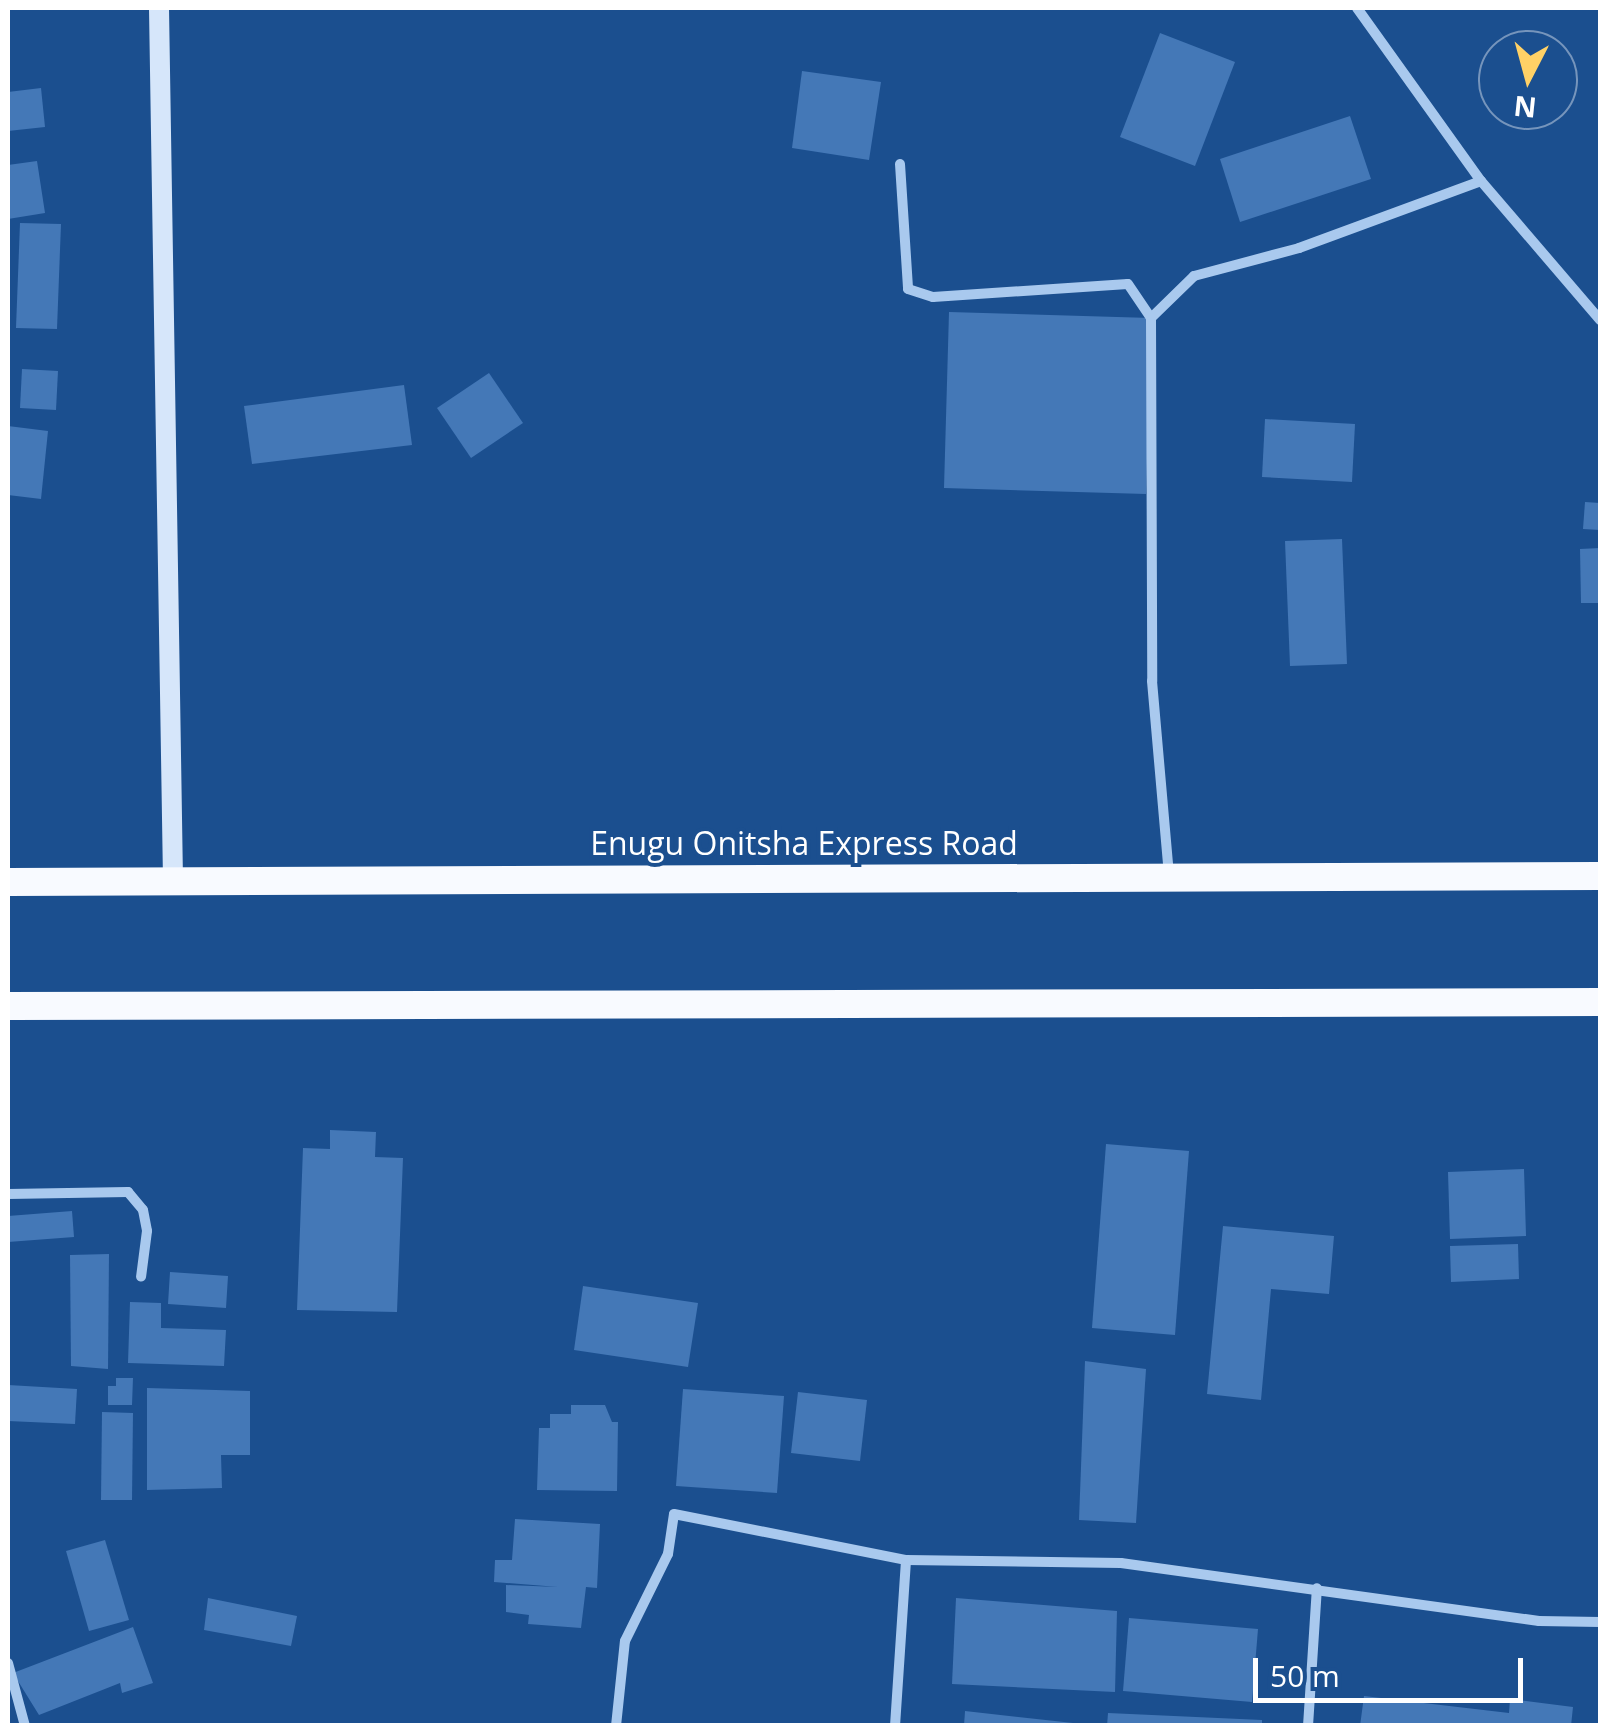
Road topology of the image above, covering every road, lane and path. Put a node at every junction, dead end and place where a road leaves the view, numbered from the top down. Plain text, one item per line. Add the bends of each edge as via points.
1 (158, 8) edge
2 (1357, 8) edge
3 (900, 164) dead end
4 (1481, 181) junction
5 (1152, 318) junction
6 (1600, 320) edge
7 (1169, 876) junction
8 (1600, 876) edge
9 (8, 882) edge
10 (173, 882) junction
11 (1600, 1002) edge
12 (8, 1006) edge
13 (8, 1194) edge
14 (142, 1277) dead end
15 (906, 1560) junction
16 (1316, 1588) junction
17 (1600, 1622) edge
18 (8, 1662) edge
19 (24, 1726) edge
20 (616, 1726) edge
21 (895, 1726) edge
22 (1308, 1726) edge

1 - 10 main road
2 - 4 street
3 - 5 street via 908,288 933,296 1128,284
4 - 5 street via 1299,248 1194,276
4 - 6 street
5 - 7 street via 1152,682
7 - 8 highway, Enugu Onitsha Express Road
7 - 10 highway, Enugu Onitsha Express Road
9 - 10 highway, Enugu Onitsha Express Road
11 - 12 highway
13 - 14 street via 128,1192 143,1210 148,1231
15 - 16 street via 1121,1563
15 - 20 street via 674,1514 668,1554 624,1642
15 - 21 street
16 - 17 street via 1540,1622
16 - 22 street
18 - 19 street

